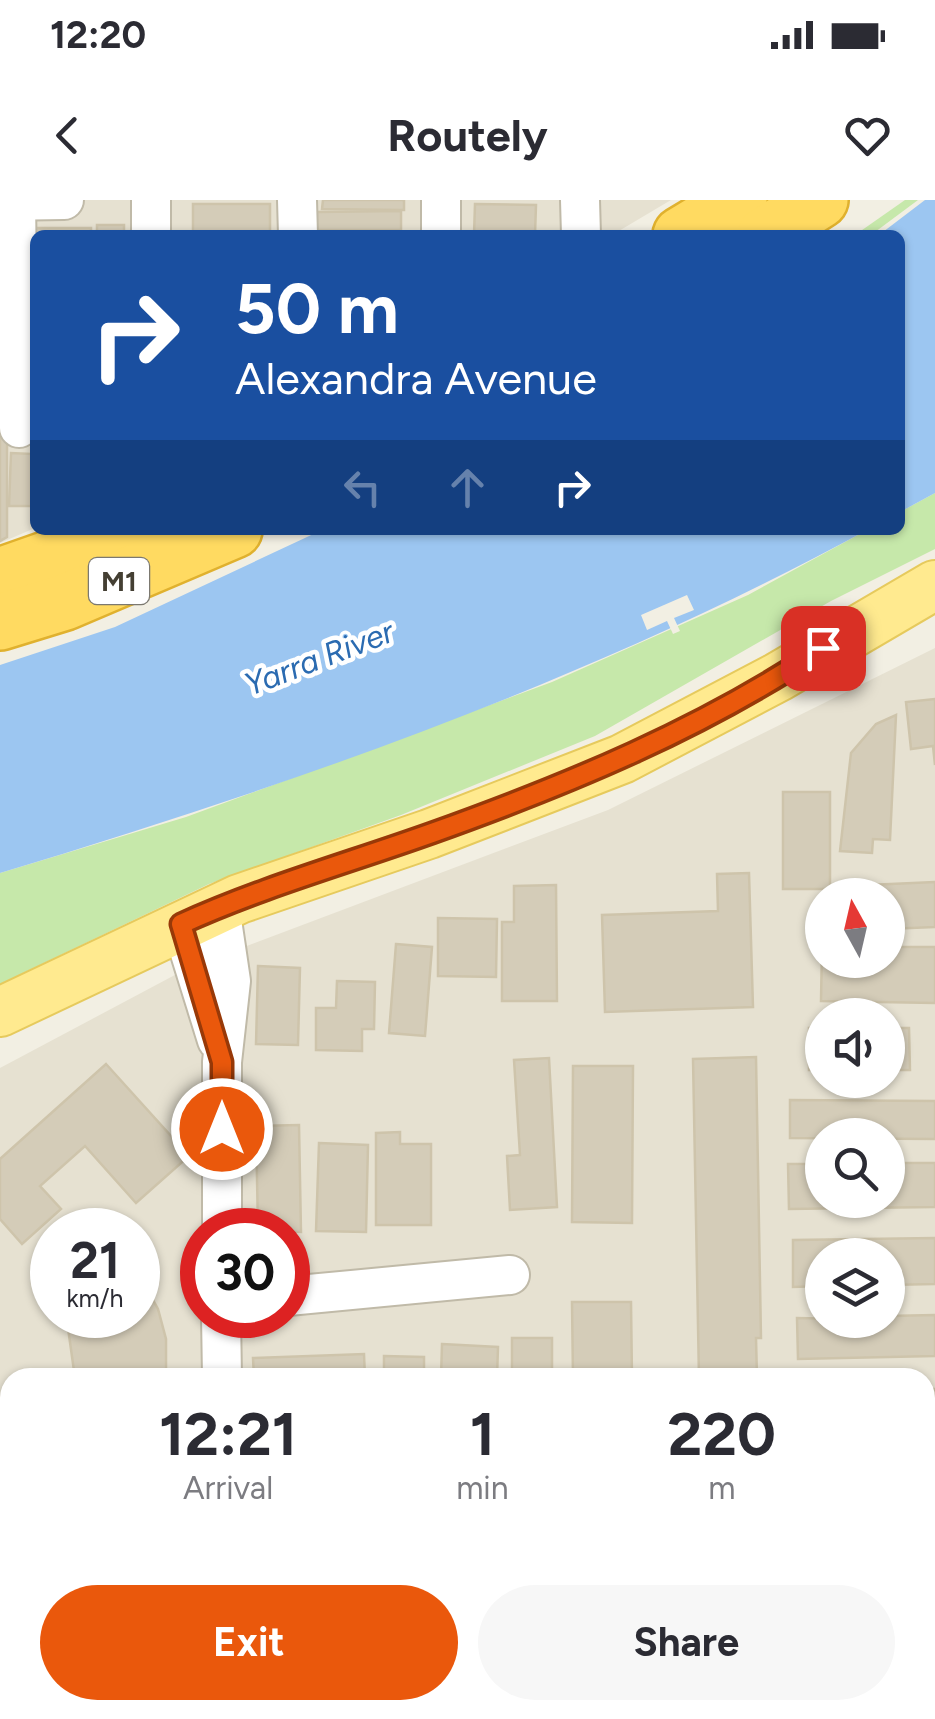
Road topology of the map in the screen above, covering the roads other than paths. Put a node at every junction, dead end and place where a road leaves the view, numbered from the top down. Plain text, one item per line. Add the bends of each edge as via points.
1 (0, 200) edge
2 (16, 200) edge
3 (64, 200) edge
4 (151, 200) edge
5 (298, 200) edge
6 (441, 200) edge
7 (580, 200) edge
8 (738, 200) edge
9 (820, 200) edge
10 (151, 230) edge
11 (298, 230) edge
12 (441, 230) edge
13 (581, 230) edge
14 (689, 230) edge
15 (772, 230) edge
16 (19, 428) dead end
17 (117, 535) edge
18 (222, 535) edge
19 (0, 576) edge
20 (935, 585) edge
21 (0, 622) edge
22 (200, 916) junction
23 (0, 1012) edge
24 (222, 1208) edge
25 (510, 1275) dead end
26 (310, 1294) edge
27 (222, 1338) edge
28 (222, 1368) edge

1 - 2 street
2 - 3 street
2 - 16 street
4 - 10 street
5 - 11 street
6 - 12 street
7 - 13 street
8 - 14 highway
9 - 15 highway
17 - 19 highway, M1
18 - 21 highway, M1 via 65,602
20 - 22 main road via 778,678 622,759
22 - 23 main road
22 - 24 street via 222,1062
25 - 26 street
27 - 28 street

